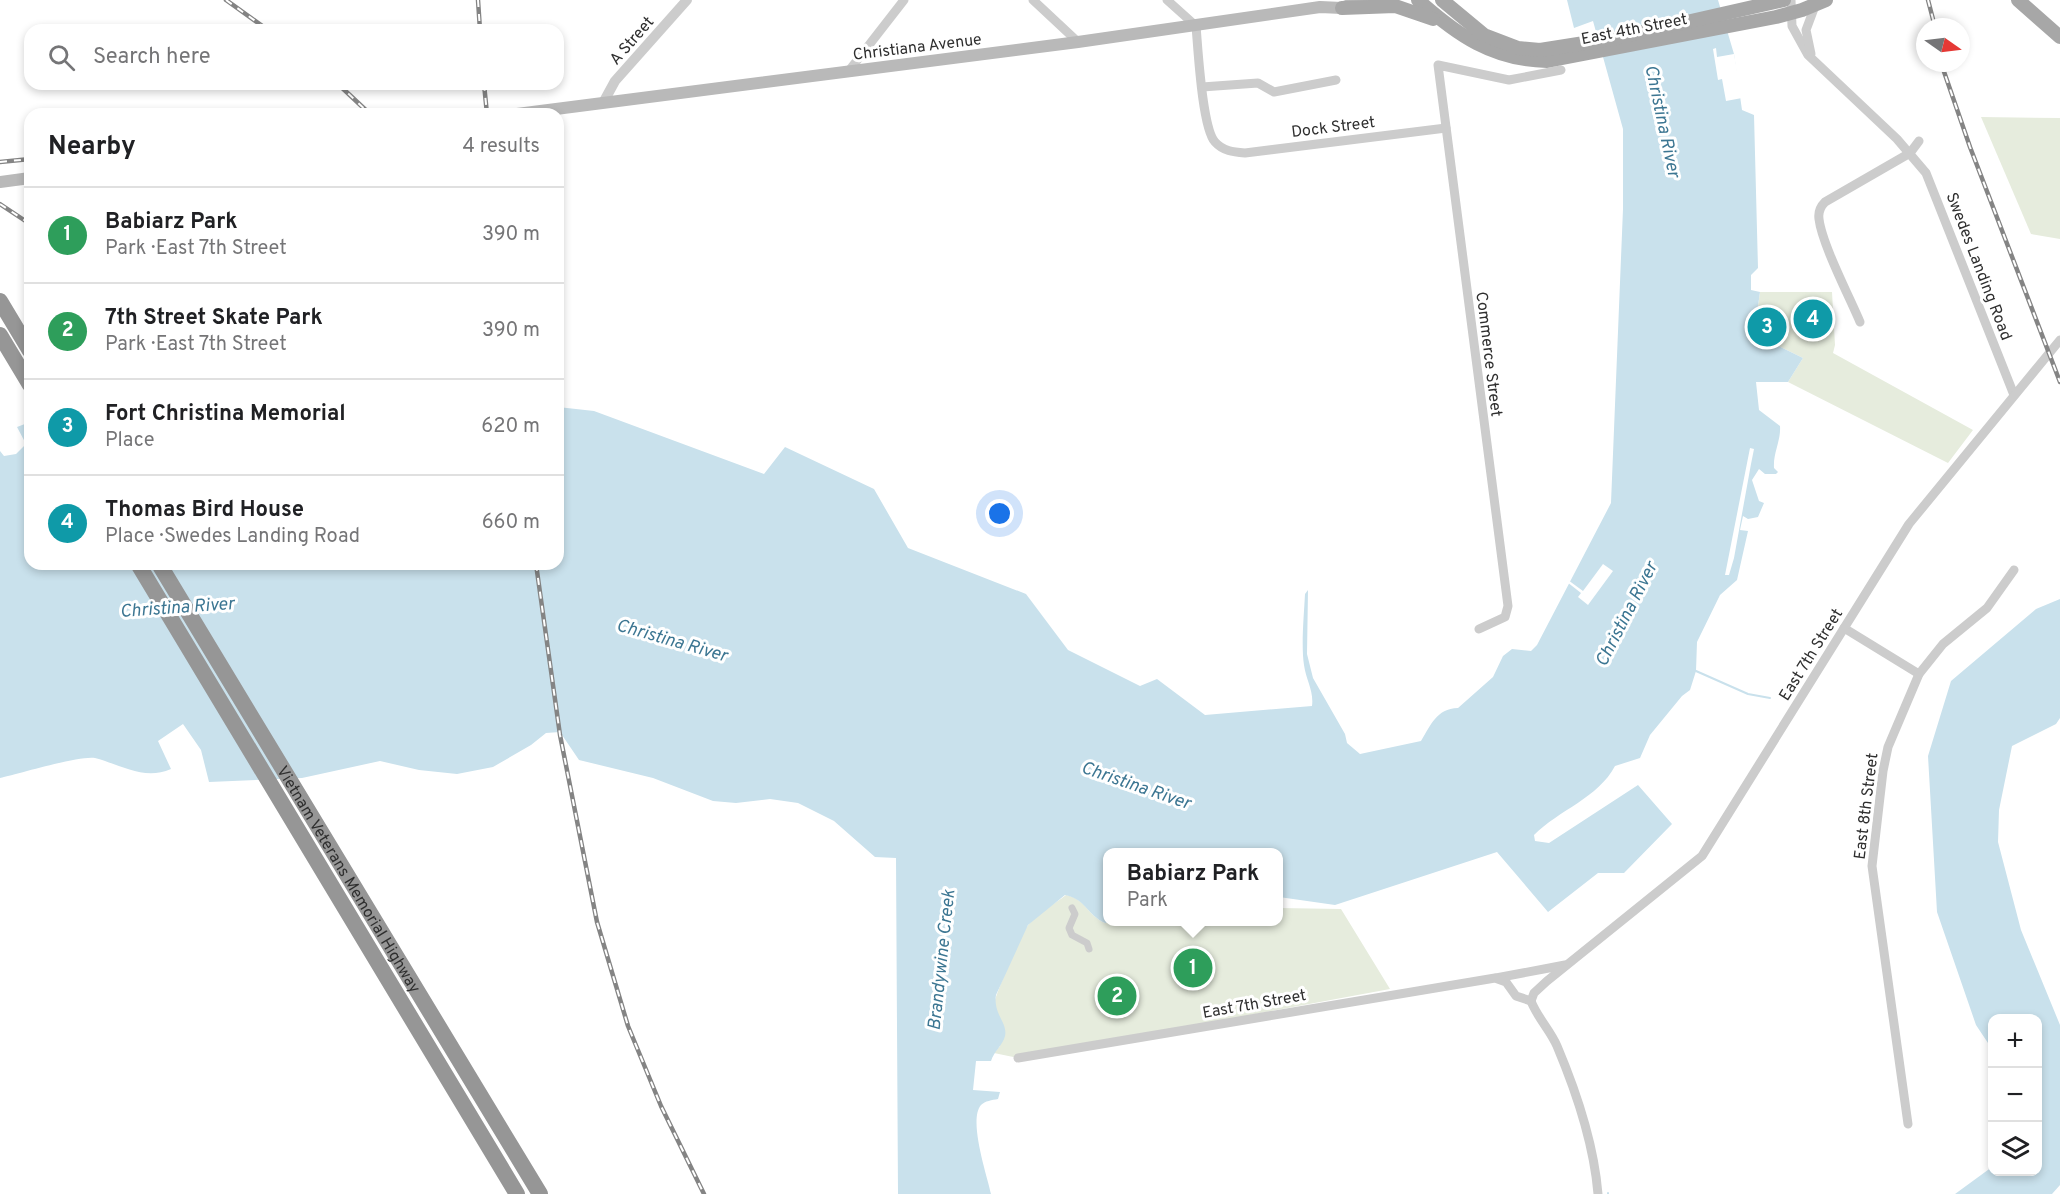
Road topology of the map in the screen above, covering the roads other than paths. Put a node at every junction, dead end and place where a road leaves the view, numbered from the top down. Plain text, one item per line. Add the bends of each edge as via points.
1 (687, 0) edge
2 (904, 0) edge
3 (1033, 0) edge
4 (1167, 0) edge
5 (1361, 0) edge
6 (1418, 0) edge
7 (1442, 0) edge
8 (1784, 0) edge
9 (2018, 0) edge
10 (1820, 3) edge
11 (1337, 4) edge
12 (1785, 10) edge
13 (1196, 26) junction
14 (1453, 30) junction
15 (2058, 32) edge
16 (1078, 42) junction
17 (1517, 53) junction
18 (1816, 65) junction
19 (1561, 70) dead end
20 (848, 72) junction
21 (1336, 80) dead end
22 (1202, 87) junction
23 (603, 103) junction
24 (564, 108) edge
25 (1446, 128) junction
26 (1919, 141) dead end
27 (1910, 153) junction
28 (24, 179) edge
29 (0, 182) edge
30 (0, 301) edge
31 (1860, 322) dead end
32 (0, 335) edge
33 (2060, 340) edge
34 (24, 341) edge
35 (24, 375) edge
36 (2014, 395) junction
37 (142, 570) edge
38 (163, 570) edge
39 (2014, 570) dead end
40 (1844, 628) junction
41 (1479, 629) dead end
42 (1919, 674) junction
43 (1072, 908) dead end
44 (1089, 949) dead end
45 (1568, 965) junction
46 (1495, 978) junction
47 (1531, 1001) junction
48 (1018, 1058) dead end
49 (1908, 1124) dead end
50 (517, 1194) edge
51 (540, 1194) edge
52 (1598, 1194) edge

1 - 23 street, A Street via 615,81
2 - 20 street
3 - 16 street
4 - 13 street
5 - 11 main road, Christiana Avenue
6 - 14 main road
7 - 17 main road via 1474,29
8 - 17 main road via 1566,47
9 - 15 main road
10 - 12 main road, East 4th Street
10 - 18 street, Swedes Landing Road via 1806,30
11 - 13 main road, Christiana Avenue
11 - 14 main road via 1407,8
12 - 17 main road, East 4th Street via 1563,59
12 - 18 street, Swedes Landing Road
13 - 16 main road, Christiana Avenue
13 - 22 street
14 - 17 main road via 1481,47
16 - 20 main road, Christiana Avenue
18 - 27 street, Swedes Landing Road
19 - 25 street, Commerce Street via 1509,80 1438,65
20 - 23 main road, Christiana Avenue
21 - 22 street via 1274,92 1258,83
22 - 25 street, Dock Street via 1211,137 1225,150 1245,153
23 - 24 main road, Christiana Avenue
25 - 41 street, Commerce Street via 1508,606 1505,617
26 - 27 street
27 - 31 street via 1825,202 1819,211 1826,240
27 - 36 street, Swedes Landing Road via 1934,190
28 - 29 main road
30 - 34 highway
32 - 35 highway
33 - 36 street, East 7th Street
36 - 40 street, East 7th Street via 1909,524
37 - 50 highway, Vietnam Veterans Memorial Highway
38 - 51 highway, Vietnam Veterans Memorial Highway
39 - 42 street, East 8th Street via 1987,608 1943,644
40 - 42 street
40 - 45 street, East 7th Street via 1702,856
42 - 49 street, East 8th Street via 1888,747 1872,854
43 - 44 street via 1075,914 1069,928
45 - 46 street, East 7th Street
45 - 47 street, East 7th Street via 1534,993
46 - 47 street via 1506,982 1516,996
46 - 48 street, East 7th Street
47 - 52 street via 1564,1065 1580,1112

